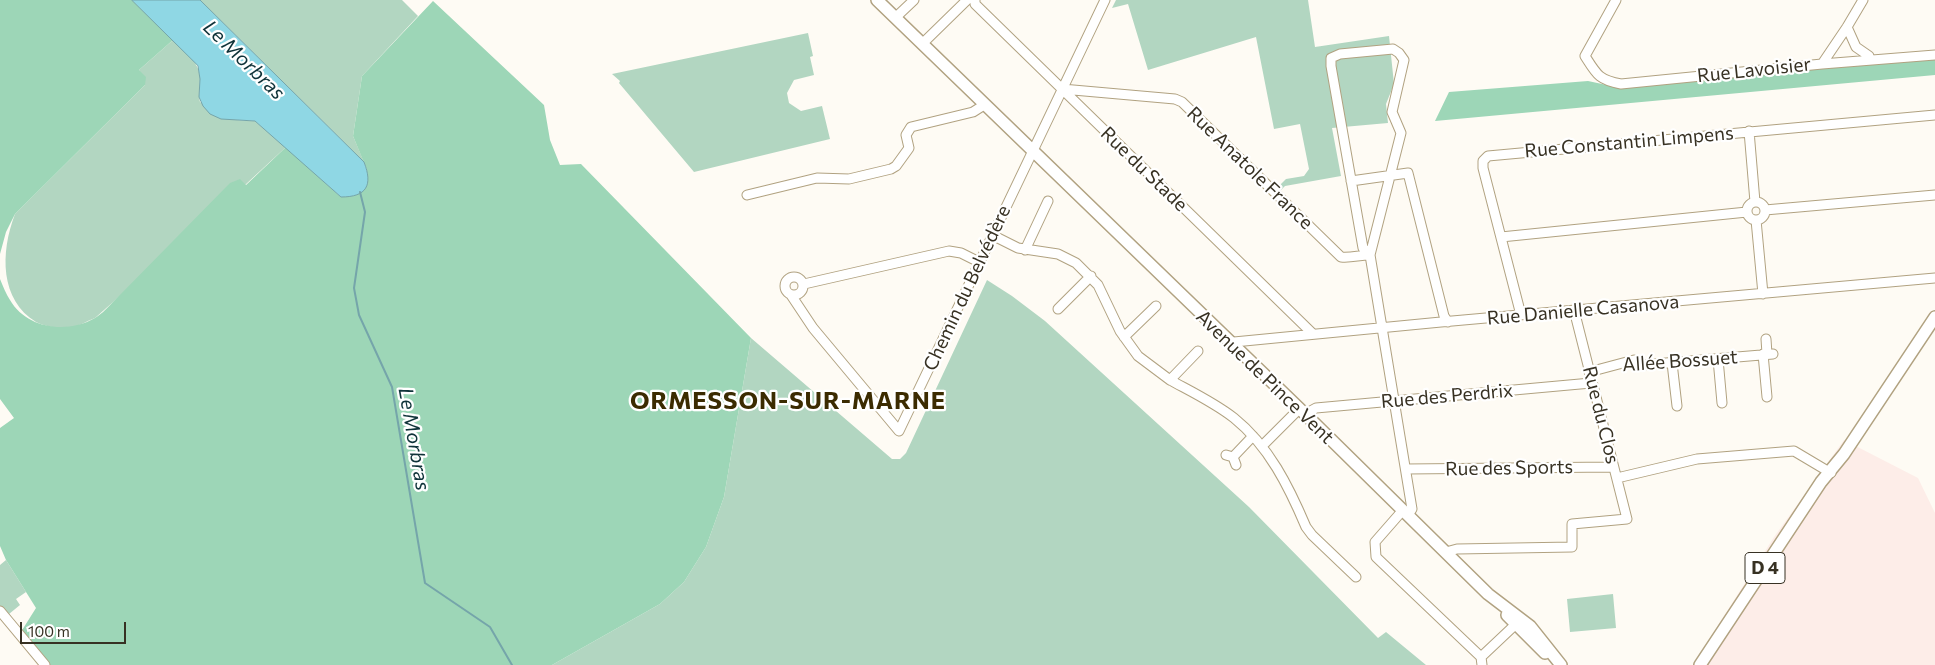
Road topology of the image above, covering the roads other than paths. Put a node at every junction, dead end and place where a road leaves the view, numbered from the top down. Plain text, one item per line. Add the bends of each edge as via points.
1 (877, 0) edge
2 (914, 0) edge
3 (1105, 0) edge
4 (1616, 0) edge
5 (1863, 0) edge
6 (970, 2) edge
7 (895, 18) junction
8 (1847, 27) junction
9 (922, 44) junction
10 (1935, 55) edge
11 (1869, 56) dead end
12 (1822, 64) junction
13 (1062, 90) junction
14 (984, 105) junction
15 (1935, 115) edge
16 (1749, 131) junction
17 (1032, 152) junction
18 (1390, 176) junction
19 (1351, 180) junction
20 (747, 195) dead end
21 (1935, 195) edge
22 (1048, 201) dead end
23 (1755, 202) junction
24 (1765, 210) junction
25 (1747, 212) junction
26 (1756, 220) junction
27 (992, 235) junction
28 (1501, 237) junction
29 (1025, 250) junction
30 (1370, 255) junction
31 (979, 262) junction
32 (1090, 276) junction
33 (1935, 278) edge
34 (804, 284) junction
35 (1763, 294) junction
36 (791, 295) junction
37 (1156, 306) dead end
38 (1058, 309) dead end
39 (1574, 310) junction
40 (1521, 314) junction
41 (1935, 318) edge
42 (1448, 322) junction
43 (1382, 328) junction
44 (1314, 334) junction
45 (1124, 337) junction
46 (1766, 339) dead end
47 (1231, 344) junction
48 (1198, 351) dead end
49 (1768, 354) junction
50 (1718, 358) junction
51 (1672, 363) junction
52 (1589, 372) junction
53 (1170, 380) junction
54 (1591, 383) junction
55 (1767, 397) dead end
56 (1394, 402) junction
57 (1722, 403) dead end
58 (1676, 406) dead end
59 (1302, 412) junction
60 (1253, 436) junction
61 (1262, 446) junction
62 (1231, 459) dead end
63 (1613, 467) junction
64 (1406, 469) junction
65 (1831, 472) junction
66 (1616, 478) junction
67 (1405, 513) junction
68 (1446, 552) junction
69 (1356, 577) dead end
70 (1498, 602) junction
71 (0, 611) edge
72 (1516, 624) junction
73 (1481, 661) edge
74 (1558, 662) edge
75 (45, 665) edge
76 (1700, 665) edge
77 (1710, 665) edge

1 - 7 main road, Avenue de Pince Vent
2 - 7 street
3 - 13 street, Chemin du Belvédère
4 - 12 street, Rue Lavoisier via 1585,56 1605,81 1621,84
5 - 8 street
6 - 9 street
6 - 13 street, Rue du Stade
7 - 9 main road, Avenue de Pince Vent
8 - 11 street via 1856,47
8 - 12 street
9 - 14 main road, Avenue de Pince Vent
10 - 12 street, Rue Lavoisier
13 - 17 street, Chemin du Belvédère
13 - 30 street, Rue Anatole France via 1182,102 1341,257
13 - 44 street, Rue du Stade
14 - 17 main road, Avenue de Pince Vent
14 - 20 street via 974,112 911,127 906,134 909,148 891,169 845,179 817,178
15 - 16 street, Rue Constantin Limpens
16 - 23 street
16 - 28 street, Rue Constantin Limpens via 1488,156 1483,160 1483,168
17 - 27 street, Chemin du Belvédère
17 - 47 main road, Avenue de Pince Vent
18 - 19 street
18 - 19 street via 1401,133 1392,112 1404,60 1393,49 1340,54 1331,58
18 - 30 street
18 - 42 street via 1408,173
19 - 30 street via 1363,248
21 - 24 street
22 - 29 street
23 - 24 street
23 - 25 street via 1749,205
24 - 26 street via 1763,217
25 - 26 street
25 - 28 street
26 - 35 street
27 - 29 street
27 - 31 street, Chemin du Belvédère
28 - 40 street, Rue Constantin Limpens
29 - 32 street via 1058,254 1076,263
30 - 43 street
31 - 34 street via 961,253 949,252
31 - 36 street, Chemin du Belvédère via 899,431 813,328
32 - 38 street
32 - 45 street via 1098,285
33 - 35 street, Rue Danielle Casanova
34 - 36 street via 801,293
34 - 36 street via 796,276 790,278 784,286
35 - 39 street, Rue Danielle Casanova
37 - 45 street
39 - 40 street, Rue Danielle Casanova
39 - 52 street, Rue du Clos
40 - 42 street, Rue Danielle Casanova
41 - 65 main road, D 4
42 - 43 street, Rue Danielle Casanova
43 - 44 street, Rue Danielle Casanova
43 - 56 street
44 - 47 street, Rue Danielle Casanova
45 - 53 street via 1138,356
46 - 49 street
47 - 59 main road, Avenue de Pince Vent
48 - 53 street
49 - 50 street, Allée Bossuet
49 - 55 street
50 - 51 street, Allée Bossuet
50 - 57 street
51 - 52 street, Allée Bossuet via 1642,365 1634,360
51 - 58 street
52 - 54 street, Rue du Clos
53 - 60 street via 1218,406
54 - 56 street, Rue des Perdrix
54 - 63 street, Rue du Clos
56 - 59 street, Rue des Perdrix
56 - 64 street
59 - 61 street
59 - 67 main road, Avenue de Pince Vent
60 - 61 street
60 - 62 street
61 - 69 street via 1288,487 1306,527
63 - 64 street, Rue des Sports
63 - 66 street, Rue du Clos
64 - 67 street via 1412,509
65 - 66 street via 1794,451 1697,459
65 - 76 main road, D 4 via 1821,482
65 - 77 main road, D 4 via 1827,488
66 - 68 street, Rue du Clos via 1627,519 1572,524 1572,547 1457,549
67 - 68 main road, Avenue de Pince Vent
67 - 73 street via 1375,542 1376,557
68 - 70 main road, Avenue de Pince Vent
70 - 72 main road, Avenue de Pince Vent
70 - 74 main road, Avenue de Pince Vent via 1540,636
71 - 75 street
72 - 73 street
72 - 74 main road, Avenue de Pince Vent

